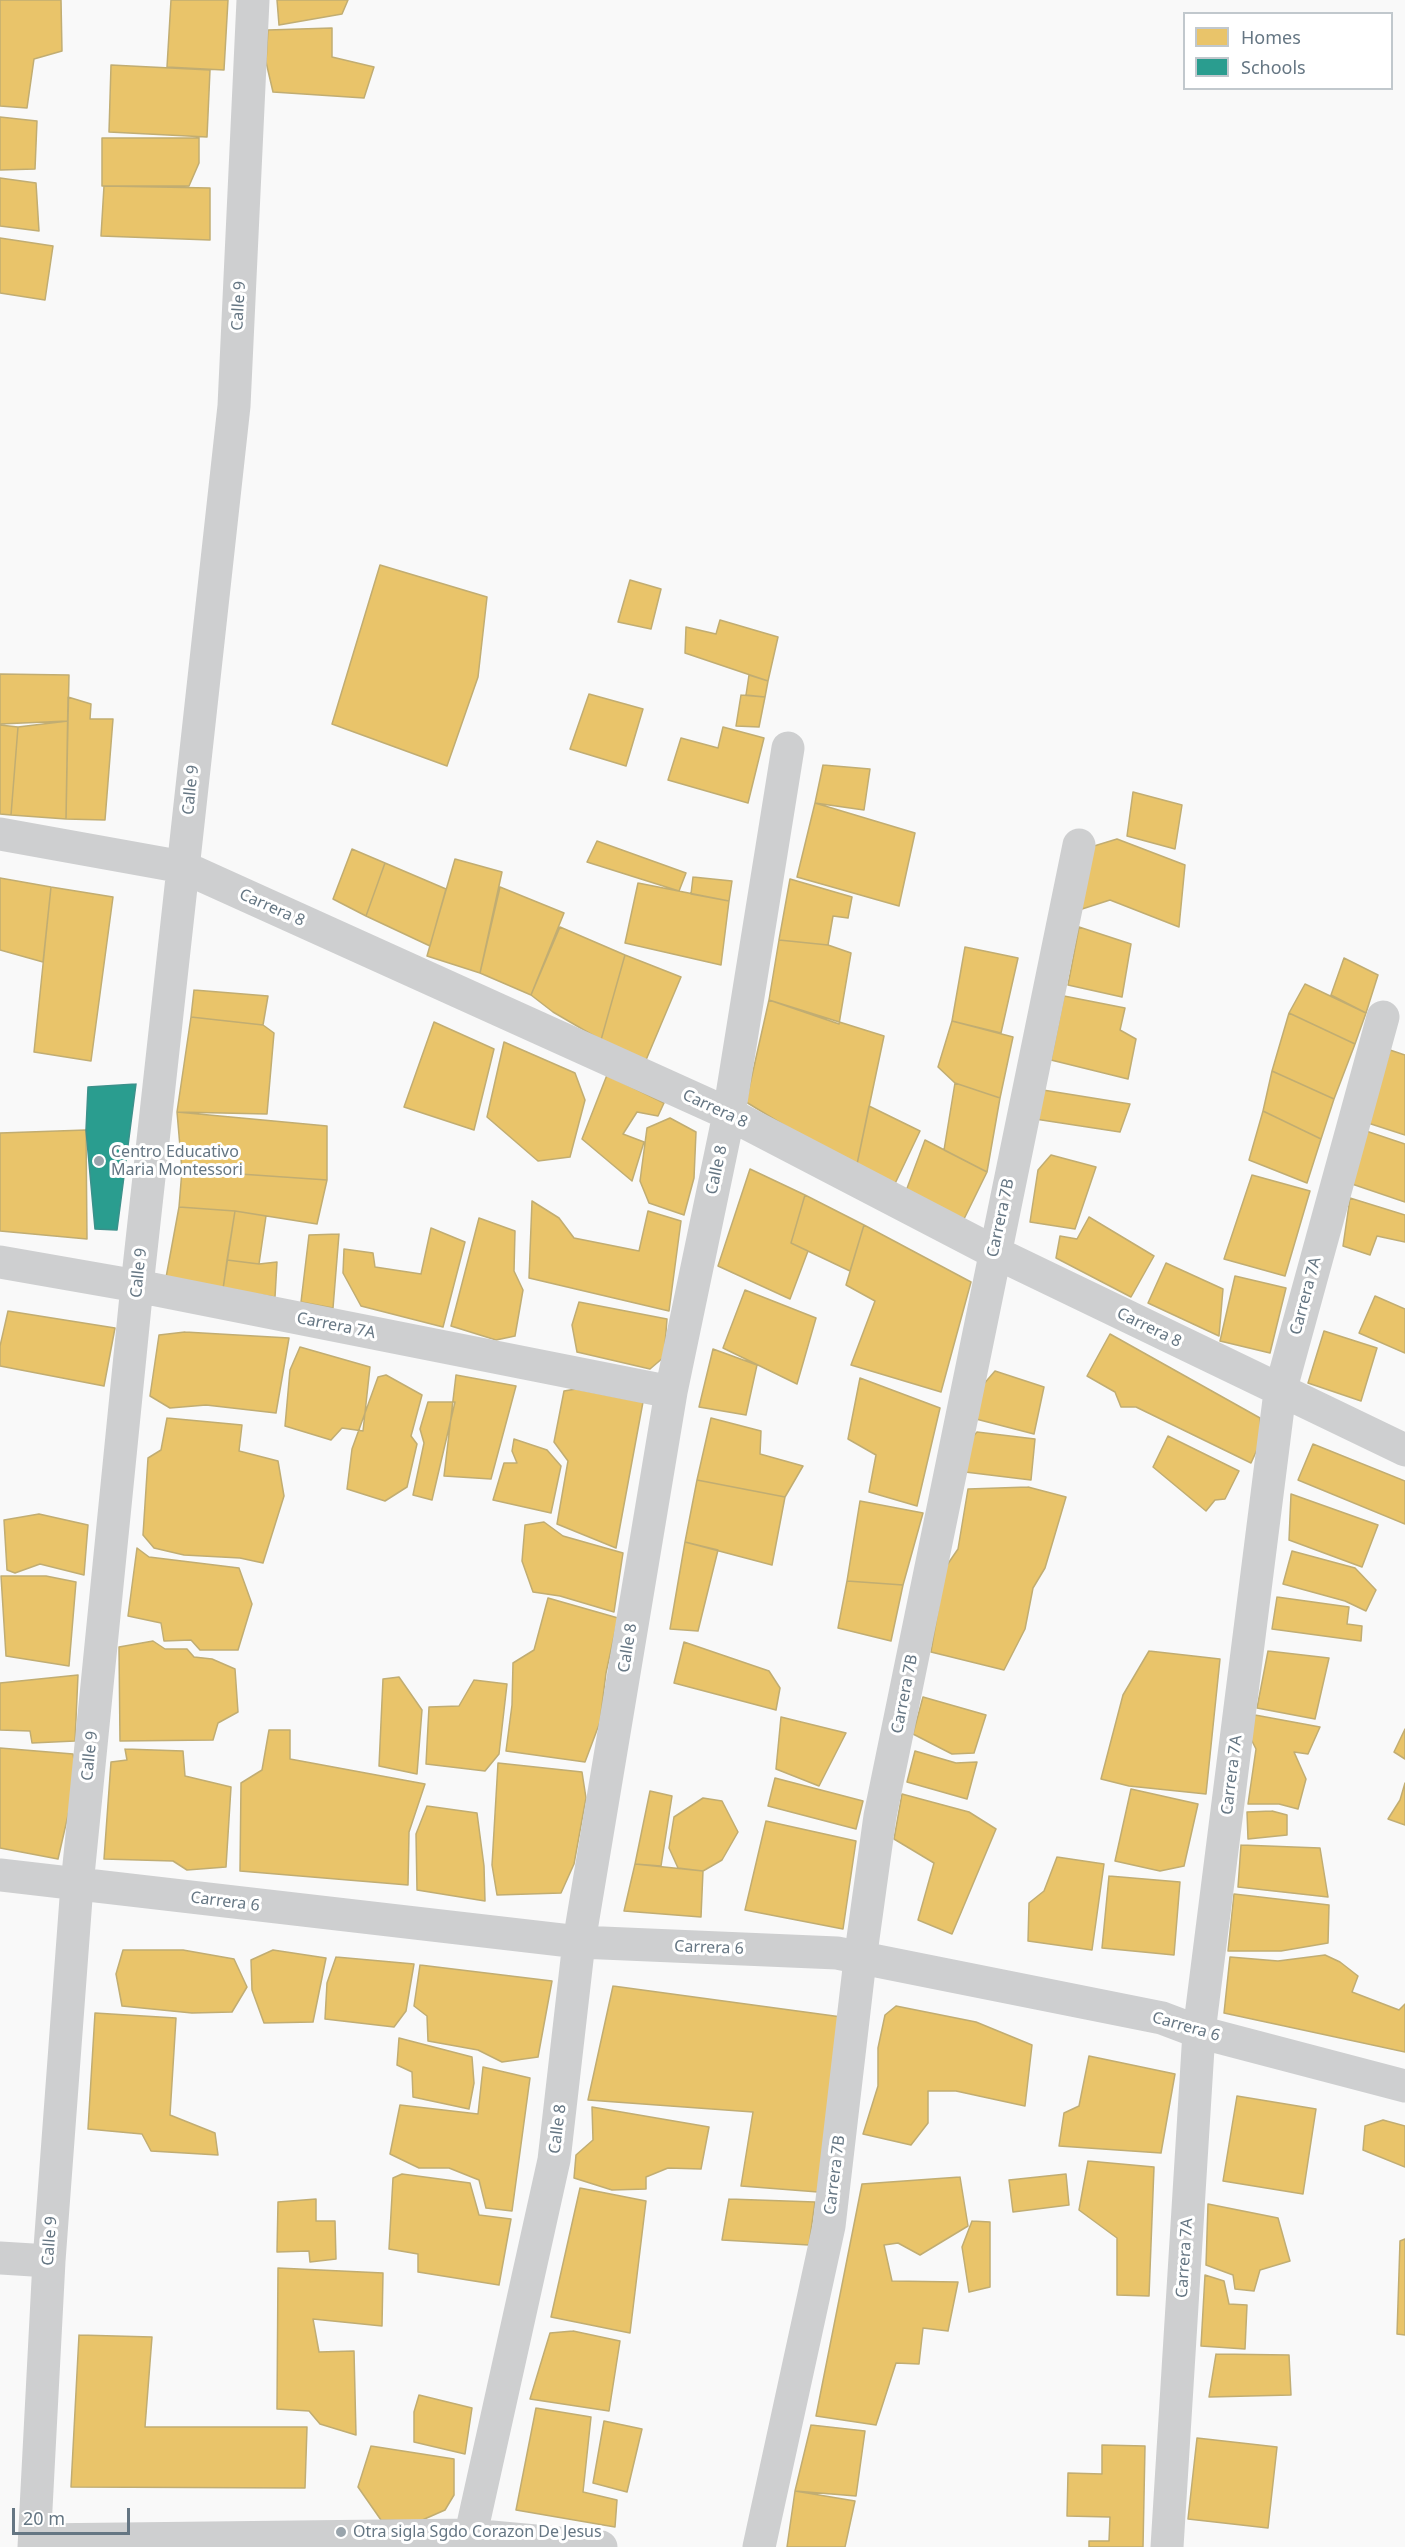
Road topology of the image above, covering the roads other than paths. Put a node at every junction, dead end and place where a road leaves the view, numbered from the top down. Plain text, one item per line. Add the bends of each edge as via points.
1 (253, 0) edge
2 (788, 748) dead end
3 (0, 834) edge
4 (1079, 845) dead end
5 (183, 867) junction
6 (1383, 1017) dead end
7 (729, 1114) junction
8 (994, 1252) junction
9 (0, 1262) edge
10 (137, 1286) junction
11 (671, 1392) junction
12 (1280, 1392) junction
13 (1405, 1450) edge
14 (0, 1875) edge
15 (77, 1885) junction
16 (579, 1942) junction
17 (860, 1960) junction
18 (1199, 2032) junction
19 (1405, 2086) edge
20 (0, 2258) edge
21 (49, 2261) junction
22 (469, 2541) edge
23 (34, 2543) edge
24 (601, 2547) edge
25 (759, 2547) edge
26 (1167, 2547) edge

1 - 5 street, Calle 9 via 234,406
2 - 7 street, Calle 8
3 - 5 street, Carrera 8
4 - 8 street, Carrera 7B
5 - 7 street, Carrera 8
5 - 10 street, Calle 9
6 - 12 street, Carrera 7A
7 - 8 street, Carrera 8
7 - 11 street, Calle 8
8 - 12 street, Carrera 8
8 - 17 street, Carrera 7B via 880,1816
9 - 10 street, Carrera 7A
10 - 11 street, Carrera 7A
10 - 15 street, Calle 9
11 - 16 street, Calle 8
12 - 13 street, Carrera 8
12 - 18 street, Carrera 7A
14 - 15 street, Carrera 6
15 - 16 street, Carrera 6
15 - 21 street, Calle 9
16 - 17 street, Carrera 6 via 837,1953
16 - 22 street, Calle 8 via 554,2160
17 - 18 street, Carrera 6 via 1162,2018
17 - 25 street, Carrera 7B via 829,2226
18 - 19 street, Carrera 6
18 - 26 street, Carrera 7A
20 - 21 street
21 - 23 street, Calle 9
22 - 23 street
22 - 24 street

